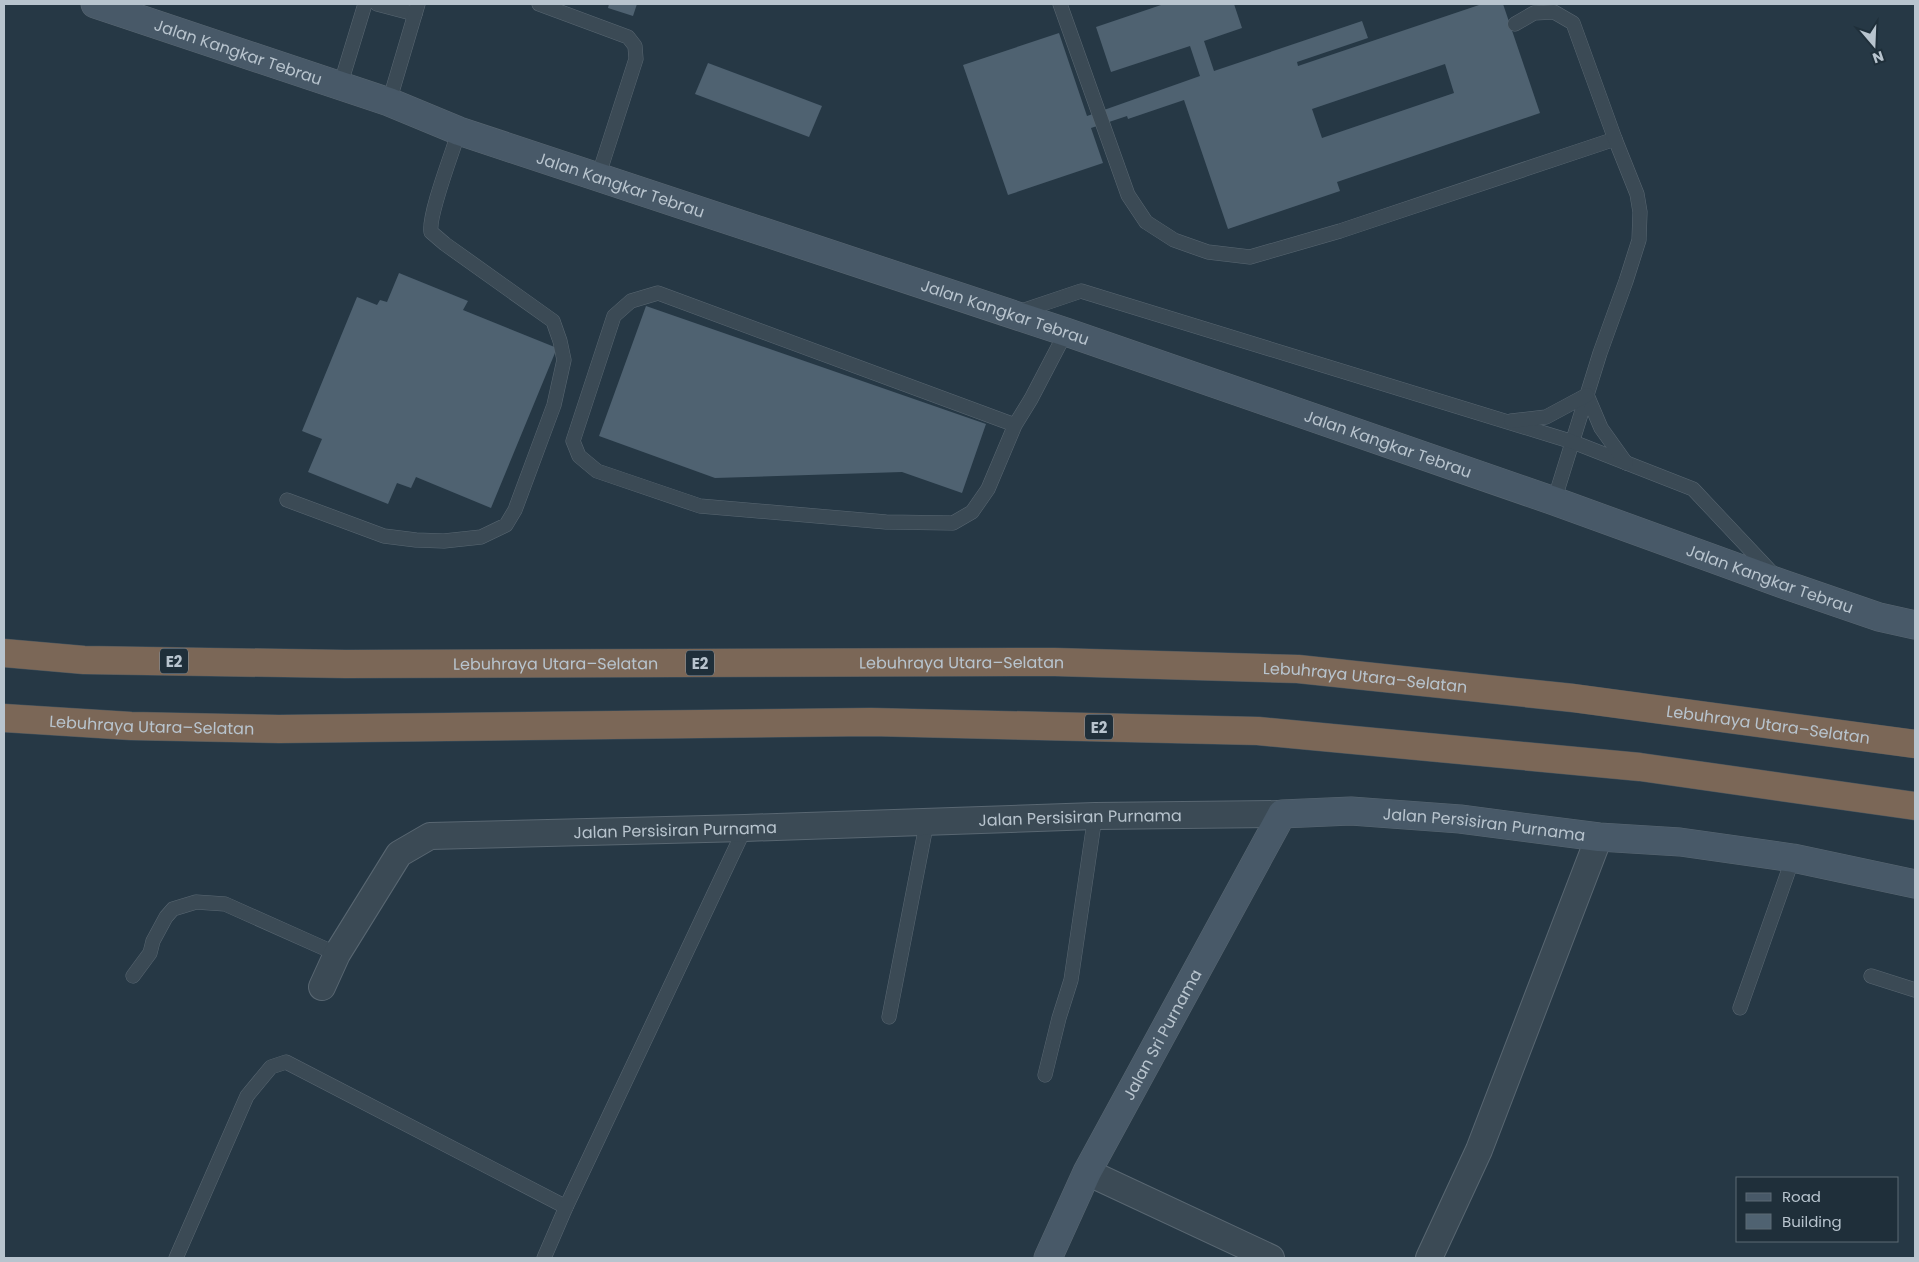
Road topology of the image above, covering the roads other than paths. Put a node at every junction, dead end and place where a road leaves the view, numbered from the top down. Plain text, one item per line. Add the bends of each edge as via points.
1 (95, 4) edge
2 (365, 4) edge
3 (377, 4) edge
4 (539, 4) edge
5 (1060, 4) edge
6 (416, 9) edge
7 (1515, 24) dead end
8 (340, 86) junction
9 (389, 102) junction
10 (459, 131) junction
11 (1614, 139) junction
12 (598, 177) junction
13 (1010, 314) junction
14 (1066, 332) junction
15 (1587, 395) junction
16 (1505, 422) junction
17 (1015, 425) junction
18 (1573, 442) junction
19 (1626, 463) junction
20 (287, 500) dead end
21 (1554, 501) junction
22 (1783, 584) junction
23 (1915, 625) edge
24 (4, 653) edge
25 (4, 718) edge
26 (1915, 744) edge
27 (1915, 806) edge
28 (1282, 814) junction
29 (1095, 816) junction
30 (927, 821) junction
31 (746, 828) junction
32 (1599, 837) junction
33 (1793, 858) junction
34 (1915, 884) edge
35 (337, 954) junction
36 (133, 976) dead end
37 (1871, 976) dead end
38 (322, 987) dead end
39 (1915, 990) edge
40 (1740, 1008) dead end
41 (889, 1017) dead end
42 (1045, 1075) dead end
43 (1087, 1172) junction
44 (566, 1207) junction
45 (176, 1258) edge
46 (544, 1258) edge
47 (1048, 1258) edge
48 (1271, 1258) edge
49 (1428, 1258) edge

1 - 8 street, Jalan Kangkar Tebrau
2 - 8 lane
3 - 6 lane
4 - 12 lane via 628,37 634,46 636,59
5 - 11 lane via 1128,195 1146,222 1174,240 1208,252 1250,257 1340,231
6 - 9 lane
7 - 11 lane via 1534,13 1554,12 1572,23
8 - 9 street, Jalan Kangkar Tebrau
9 - 10 street, Jalan Kangkar Tebrau
10 - 12 street, Jalan Kangkar Tebrau
10 - 20 lane via 438,198 432,232 553,321 564,360 554,404 515,510 506,525 481,537 416,540 384,536
11 - 15 lane via 1637,194 1639,240
12 - 13 street, Jalan Kangkar Tebrau
13 - 14 street, Jalan Kangkar Tebrau
13 - 16 lane via 1081,291
14 - 17 lane
14 - 21 street, Jalan Kangkar Tebrau
15 - 16 lane via 1546,417
15 - 18 lane
15 - 19 lane via 1601,428
16 - 18 lane
17 - 17 lane via 988,489 972,512 953,523 886,522 700,506 598,471 579,456 573,441 614,316 631,301 658,293
18 - 19 lane
18 - 21 lane
19 - 22 lane via 1693,489
21 - 22 street, Jalan Kangkar Tebrau
22 - 23 street, Jalan Kangkar Tebrau via 1879,617
24 - 26 highway, Lebuhraya Utara–Selatan / E2 via 84,660 345,664 1055,662 1298,669 1573,698
25 - 27 highway, Lebuhraya Utara–Selatan / E2 via 131,726 279,729 871,722 1258,730 1640,767
28 - 29 street, Jalan Persisiran Purnama
28 - 32 street, Jalan Persisiran Purnama via 1351,811
28 - 43 street, Jalan Sri Purnama
29 - 30 street, Jalan Persisiran Purnama
29 - 42 lane via 1071,980
30 - 31 street, Jalan Persisiran Purnama
30 - 41 lane
31 - 35 street, Jalan Persisiran Purnama via 430,836 399,854
31 - 44 lane
32 - 33 street, Jalan Persisiran Purnama via 1680,842
32 - 49 street via 1479,1150
33 - 34 street, Jalan Persisiran Purnama
33 - 40 lane
35 - 36 lane via 225,904 196,902 173,909 166,917 150,953
35 - 38 street, Jalan Persisiran Purnama
37 - 39 lane
43 - 47 street, Jalan Sri Purnama
43 - 48 street
44 - 45 lane via 286,1062 271,1067 247,1096
44 - 46 lane

